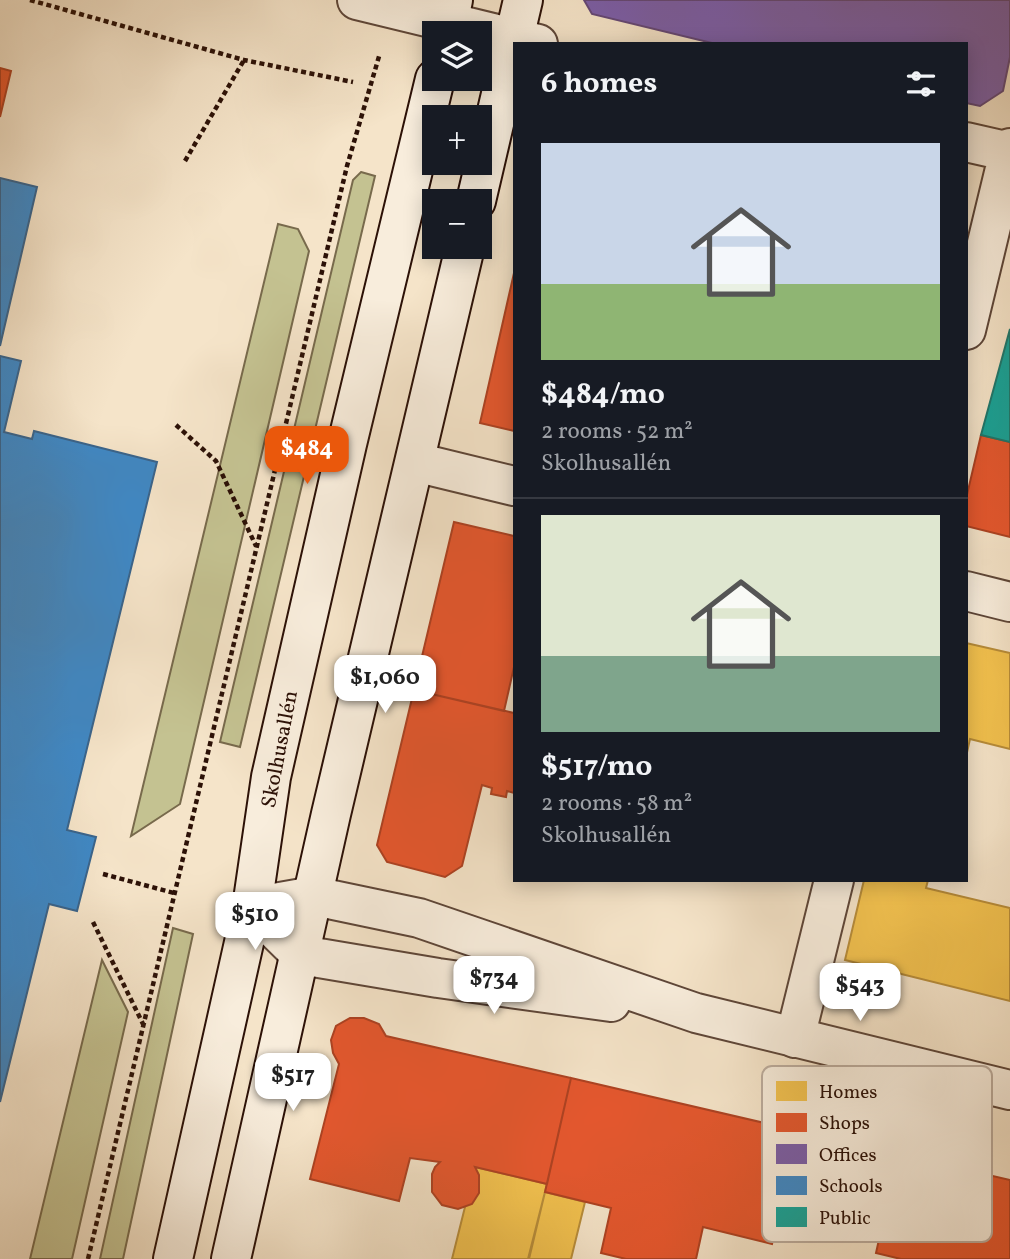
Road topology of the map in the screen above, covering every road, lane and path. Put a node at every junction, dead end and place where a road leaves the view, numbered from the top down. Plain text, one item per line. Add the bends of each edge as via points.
1 (30, 0) edge
2 (356, 0) edge
3 (523, 0) edge
4 (393, 8) junction
5 (449, 18) edge
6 (526, 41) edge
7 (244, 60) junction
8 (353, 82) dead end
9 (513, 83) edge
10 (432, 91) edge
11 (968, 142) edge
12 (1010, 150) edge
13 (185, 161) dead end
14 (480, 189) edge
15 (462, 259) edge
16 (968, 322) edge
17 (176, 425) dead end
18 (415, 463) junction
19 (513, 485) edge
20 (257, 546) junction
21 (968, 592) edge
22 (1010, 602) edge
23 (103, 874) dead end
24 (834, 882) edge
25 (174, 893) junction
26 (314, 896) junction
27 (251, 907) junction
28 (93, 922) dead end
29 (301, 955) junction
30 (696, 1013) junction
31 (143, 1025) junction
32 (795, 1038) junction
33 (911, 1066) edge
34 (992, 1086) edge
35 (1010, 1090) edge
36 (88, 1259) edge
37 (173, 1259) edge
38 (231, 1259) edge

1 - 7 path
2 - 4 main road
3 - 6 main road
4 - 5 main road
4 - 20 path via 347,166
5 - 6 main road
7 - 8 path
7 - 13 path
9 - 14 main road
10 - 27 main road, Skolhusallén via 271,777
11 - 12 main road
12 - 16 main road
15 - 18 main road
17 - 20 path via 216,461
18 - 19 main road
18 - 26 main road
20 - 25 path
21 - 22 main road
23 - 25 path
24 - 32 main road
25 - 31 path
26 - 27 main road
26 - 29 main road
26 - 30 main road via 419,918
27 - 29 main road
27 - 37 main road, Skolhusallén
28 - 31 path
29 - 30 main road
29 - 38 main road
30 - 32 main road
31 - 36 path
32 - 33 main road
34 - 35 main road

